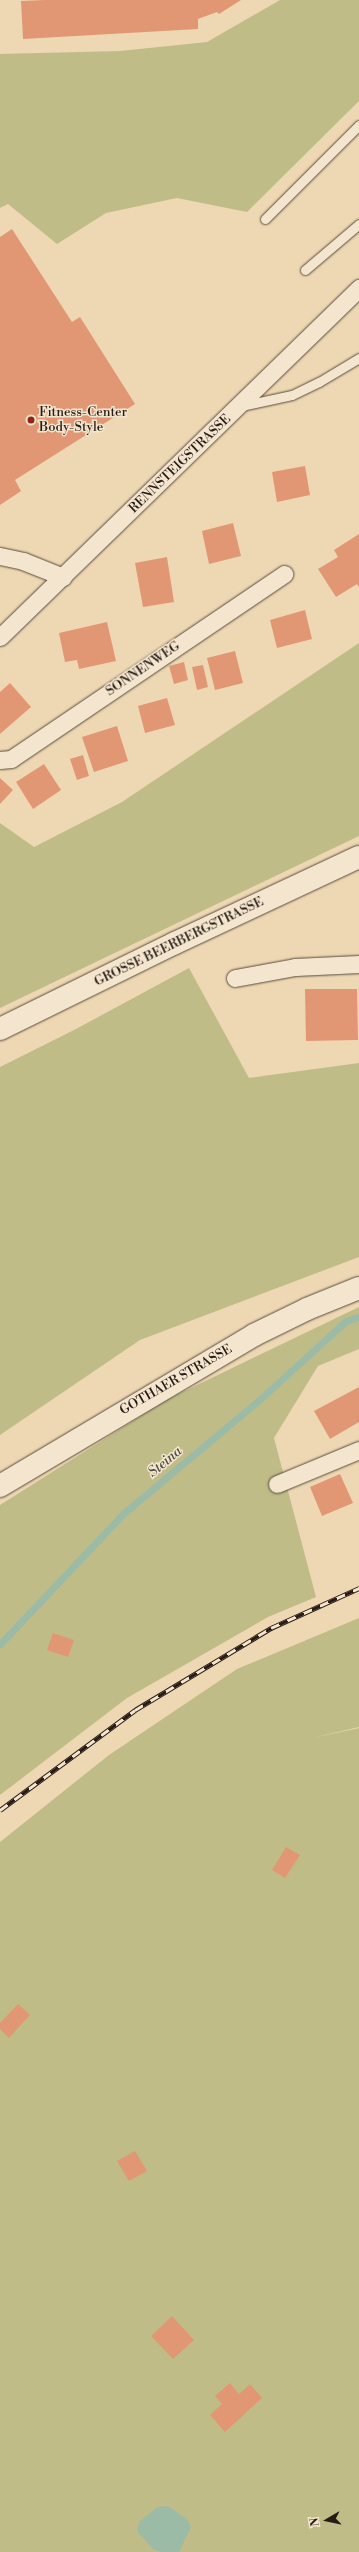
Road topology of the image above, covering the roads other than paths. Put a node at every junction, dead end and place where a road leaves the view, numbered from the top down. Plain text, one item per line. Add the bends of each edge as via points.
1 (359, 125) edge
2 (265, 219) dead end
3 (359, 224) edge
4 (305, 270) dead end
5 (359, 288) edge
6 (359, 358) edge
7 (238, 407) junction
8 (0, 556) edge
9 (284, 574) dead end
10 (63, 578) junction
11 (0, 637) edge
12 (0, 760) edge
13 (359, 857) edge
14 (359, 964) edge
15 (235, 978) dead end
16 (0, 1029) edge
17 (359, 1288) edge
18 (359, 1450) edge
19 (277, 1484) dead end
20 (0, 1486) edge

1 - 2 lane
3 - 4 lane
5 - 7 street, RENNSTEIGSTRASSE
6 - 7 lane via 292,395
7 - 10 street, RENNSTEIGSTRASSE
8 - 10 street via 23,561
9 - 12 street, SONNENWEG via 11,759
10 - 11 street, RENNSTEIGSTRASSE
13 - 16 main road, GROSSE BEERBERGSTRASSE
14 - 15 street via 295,967
17 - 20 main road, GOTHAER STRASSE via 254,1335
18 - 19 street

